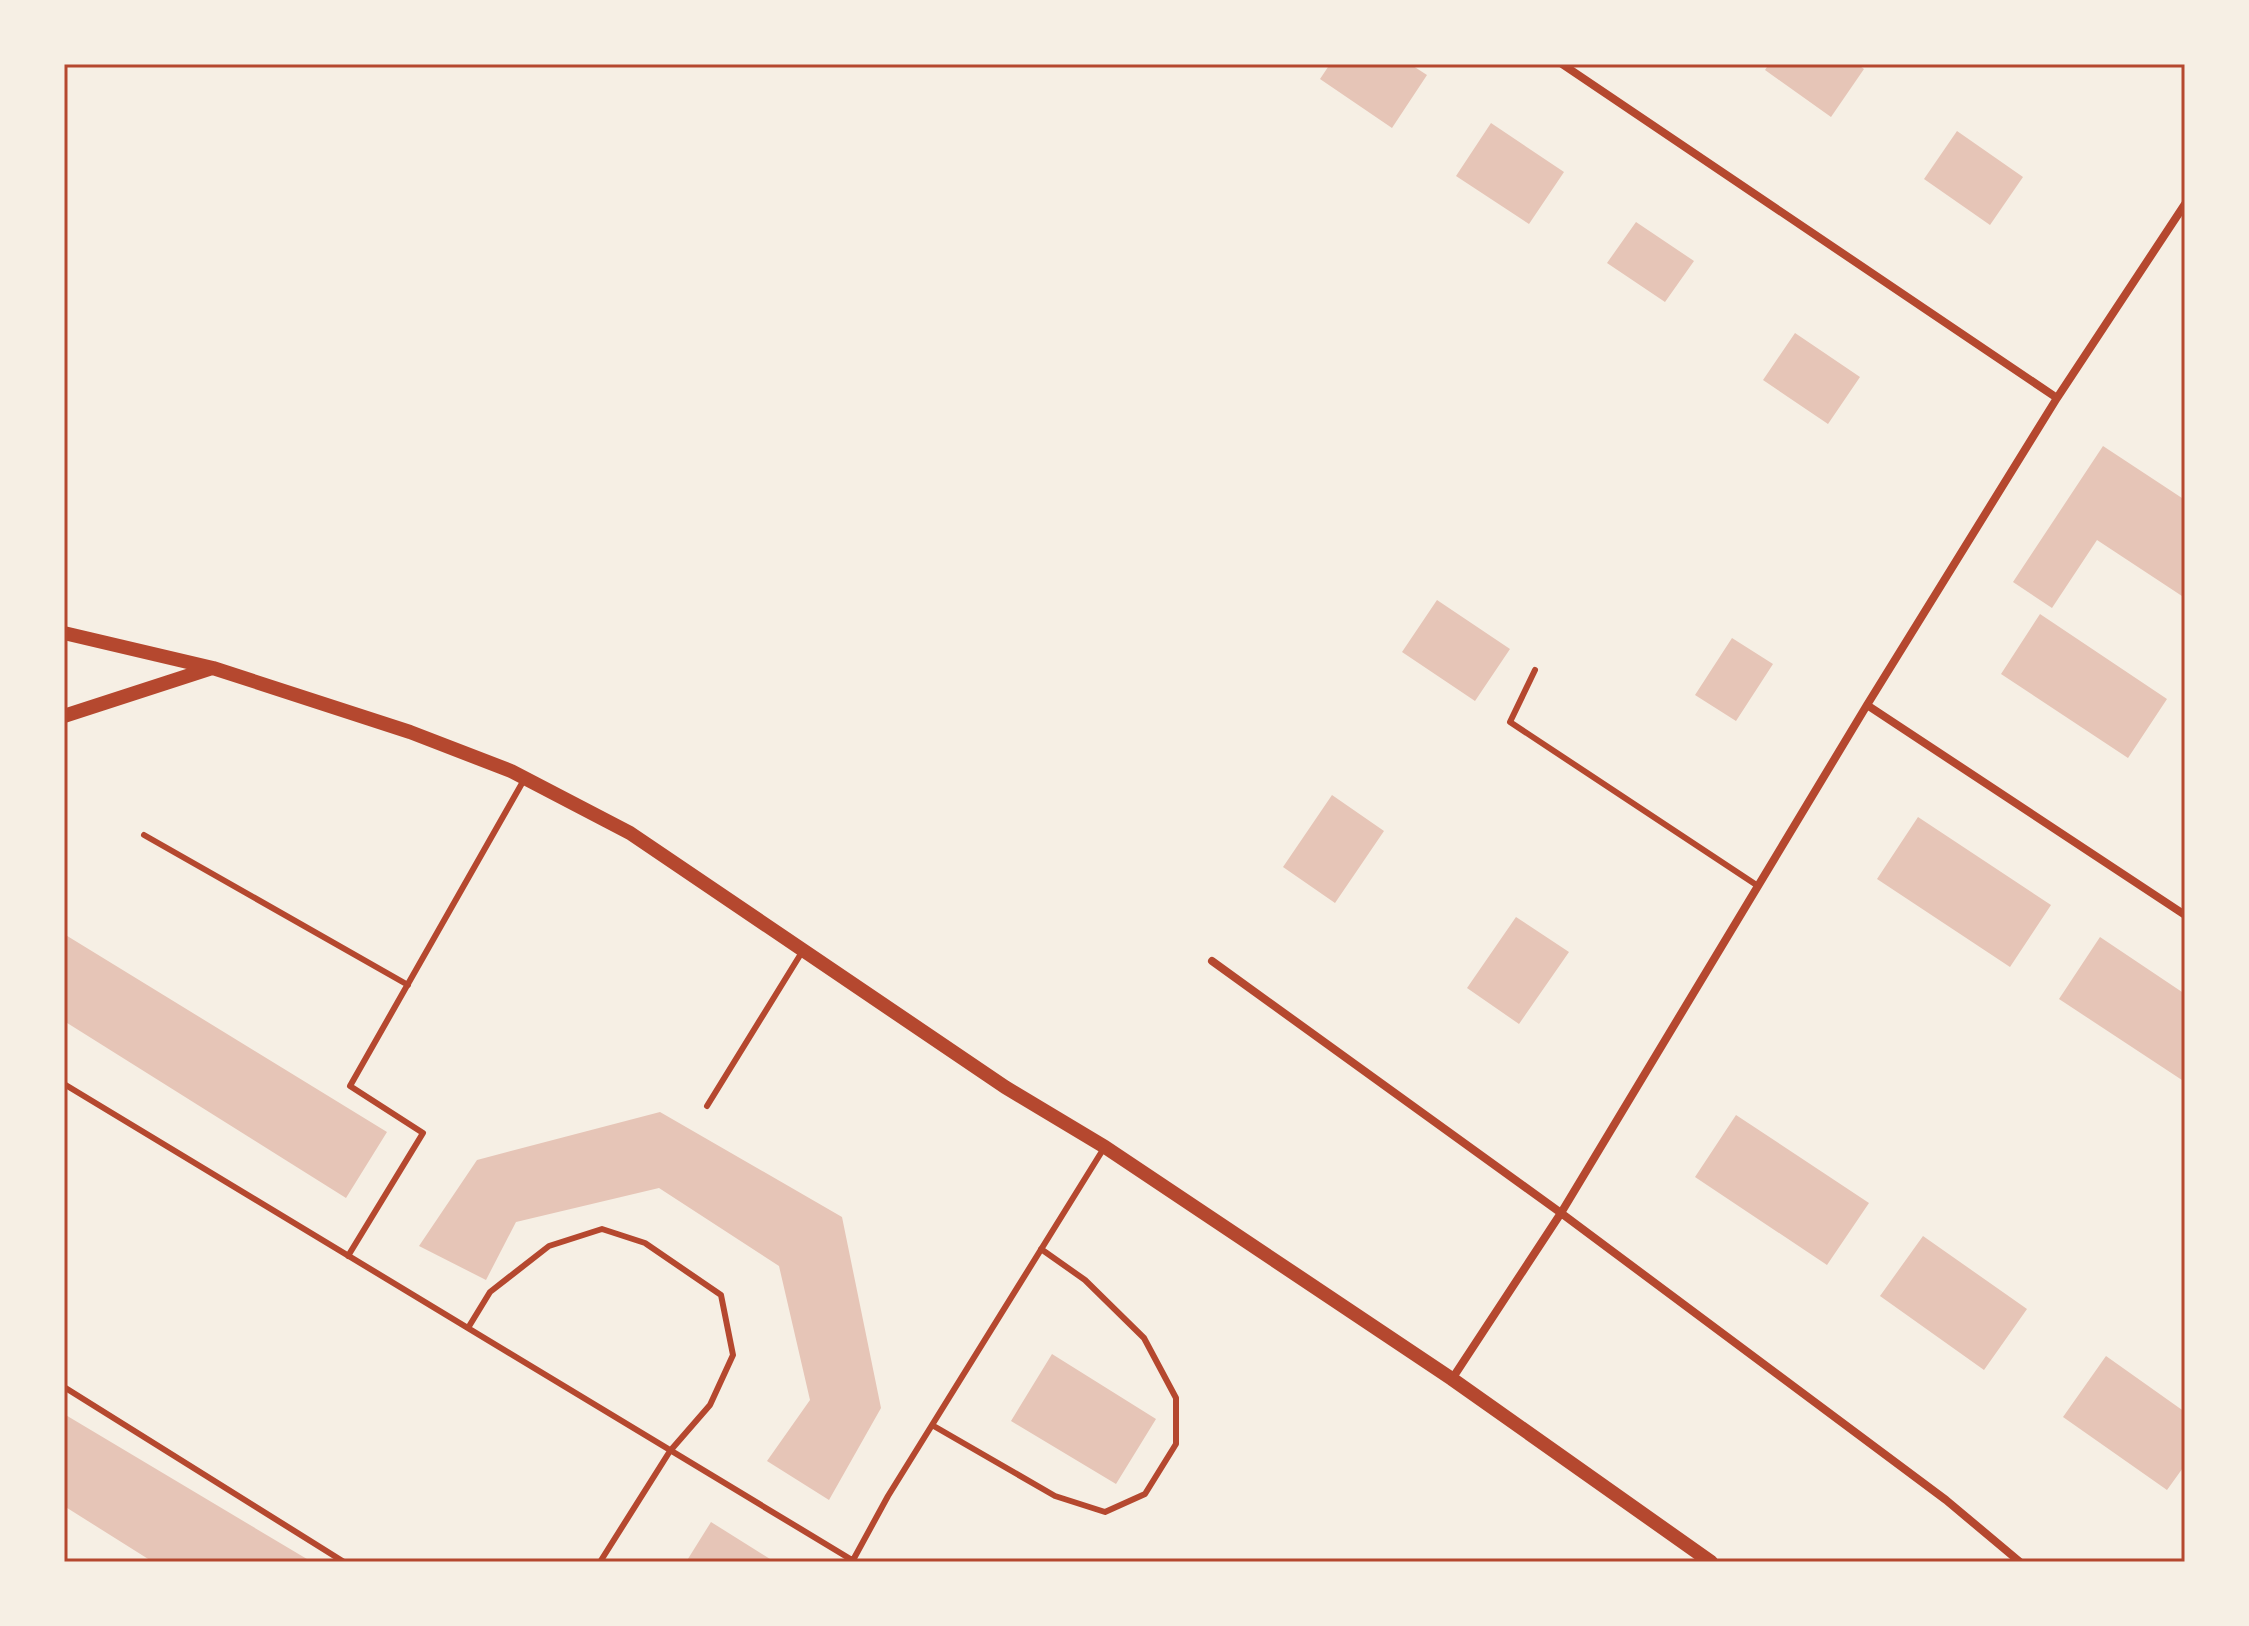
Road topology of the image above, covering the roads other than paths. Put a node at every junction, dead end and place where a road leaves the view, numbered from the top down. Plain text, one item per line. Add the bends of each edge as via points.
1 (1562, 64) edge
2 (2185, 204) edge
3 (2057, 398) junction
4 (64, 633) edge
5 (213, 668) junction
6 (1535, 670) dead end
7 (1867, 705) junction
8 (64, 716) edge
9 (525, 778) junction
10 (144, 835) dead end
11 (1758, 886) junction
12 (2185, 915) edge
13 (804, 949) junction
14 (1212, 961) dead end
15 (408, 985) junction
16 (64, 1084) edge
17 (707, 1106) dead end
18 (1105, 1147) junction
19 (1561, 1213) junction
20 (1041, 1249) junction
21 (348, 1256) junction
22 (468, 1328) junction
23 (1452, 1379) junction
24 (64, 1387) edge
25 (932, 1425) junction
26 (670, 1451) junction
27 (852, 1561) edge
28 (344, 1562) edge
29 (600, 1562) edge
30 (1711, 1562) edge
31 (2020, 1562) edge

1 - 3 street
2 - 3 street
3 - 7 street
4 - 5 street
5 - 8 street
5 - 9 street via 410,732
6 - 11 lane via 1510,722
7 - 11 street
7 - 12 street
9 - 13 street via 630,833
9 - 15 lane
10 - 15 lane
11 - 19 street
13 - 17 lane
13 - 18 street via 1005,1087
14 - 19 street
15 - 21 lane via 350,1086 423,1133
16 - 21 lane
18 - 20 lane
18 - 23 street
19 - 23 street
19 - 31 street via 1946,1500
20 - 25 lane
20 - 25 lane via 1085,1280 1144,1338 1176,1398 1176,1444 1145,1494 1105,1512 1055,1496
21 - 22 lane
22 - 26 lane
22 - 26 lane via 490,1292 549,1246 602,1229 645,1243 721,1295 733,1355 710,1405
23 - 30 street
24 - 28 lane
25 - 27 lane
26 - 27 lane
26 - 29 lane

